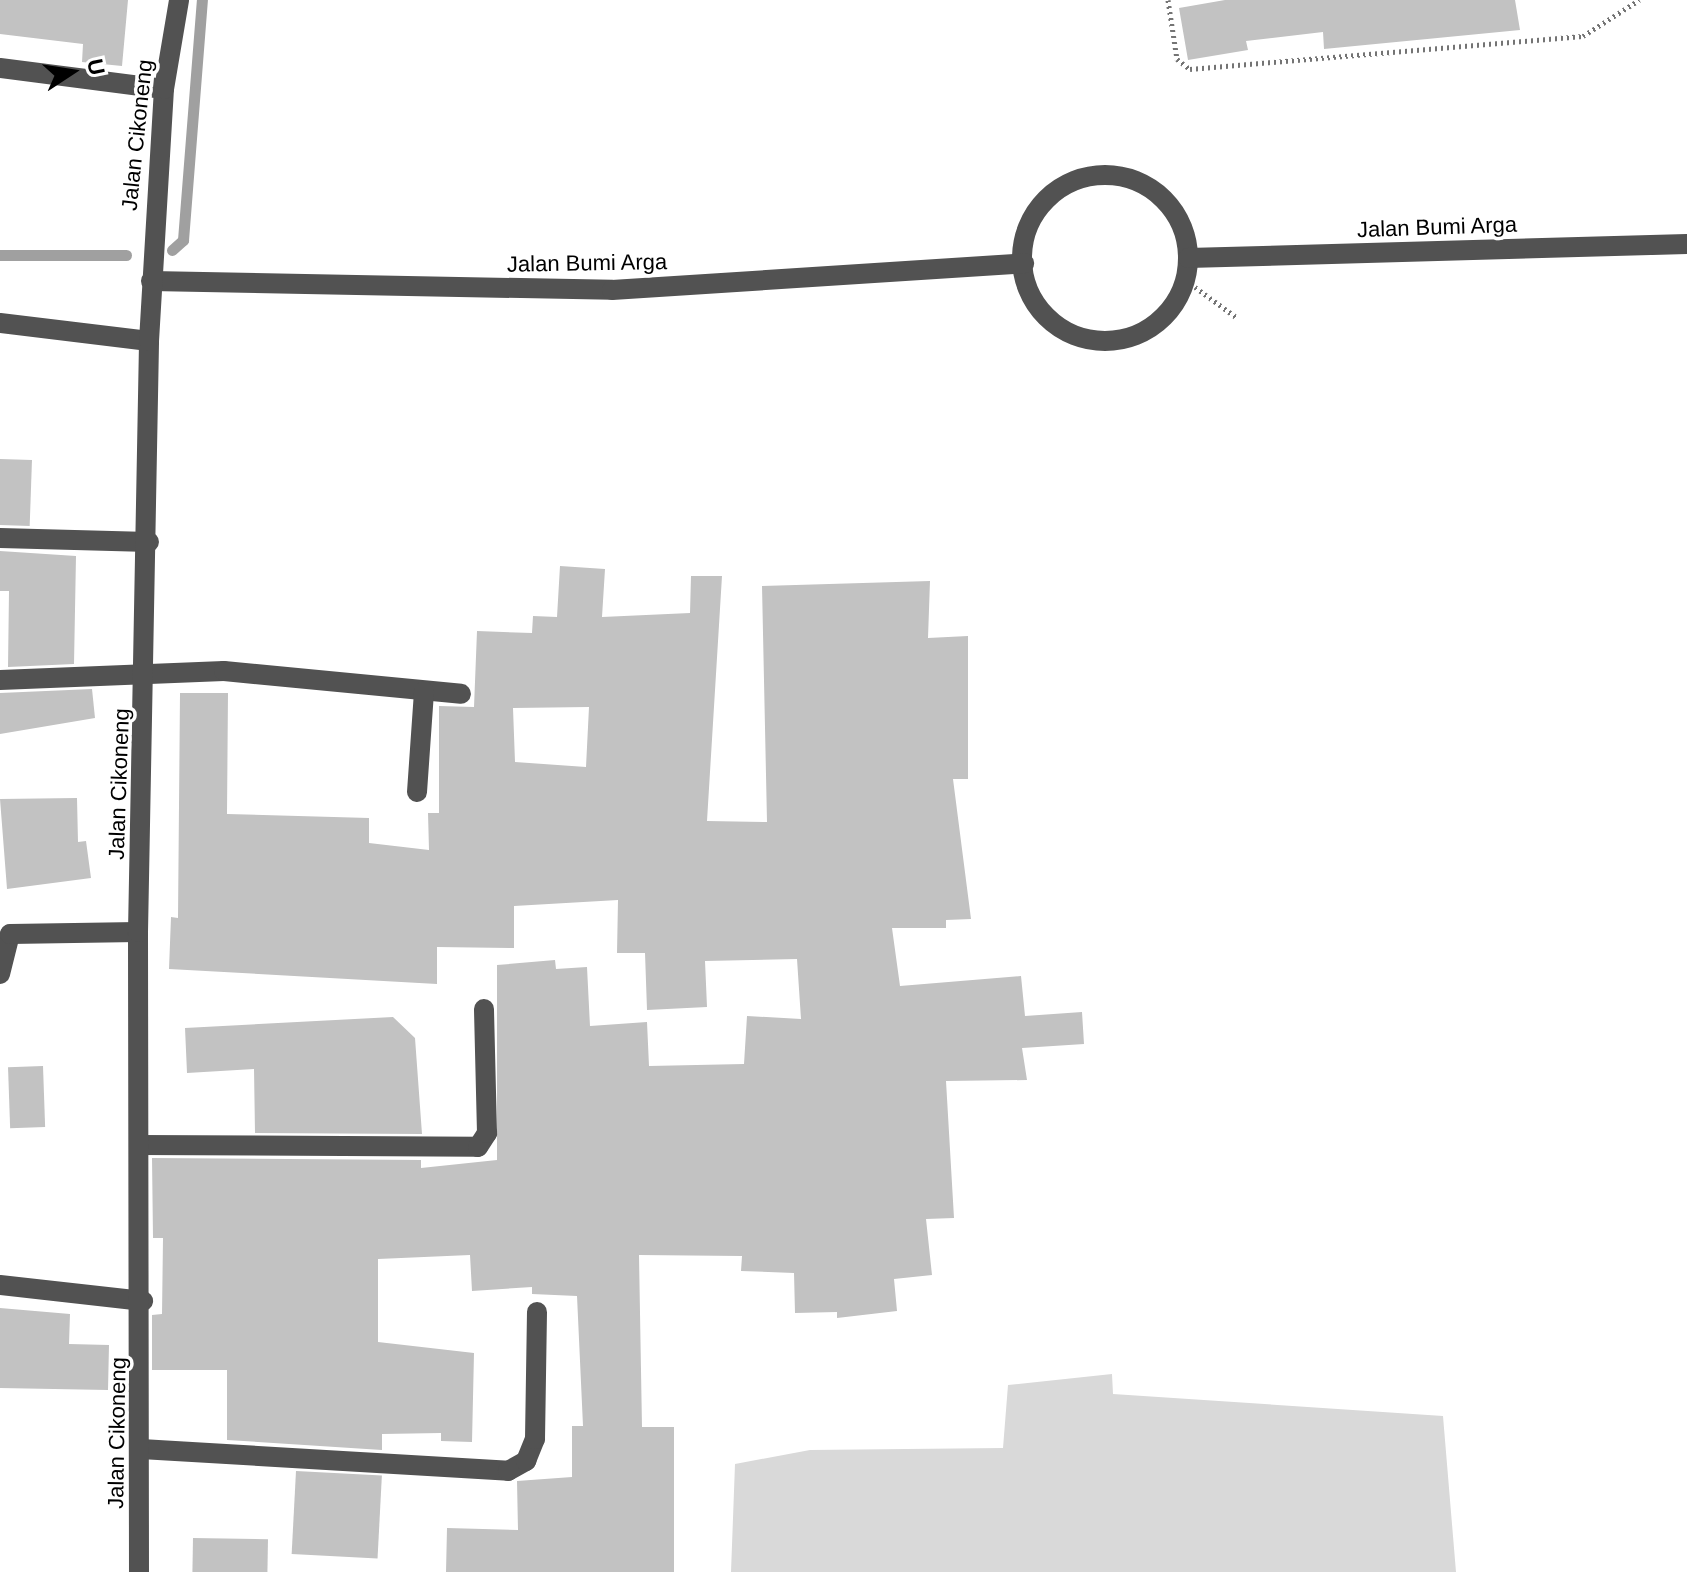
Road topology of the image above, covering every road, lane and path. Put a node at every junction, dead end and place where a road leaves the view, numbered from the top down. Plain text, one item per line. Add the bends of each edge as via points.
1 (179, 0) edge
2 (1168, 0) edge
3 (1639, 0) edge
4 (0, 68) edge
5 (164, 89) junction
6 (1687, 244) edge
7 (1188, 258) junction
8 (1024, 263) junction
9 (151, 281) junction
10 (1185, 281) junction
11 (1236, 317) dead end
12 (0, 323) edge
13 (149, 341) junction
14 (0, 538) edge
15 (149, 542) junction
16 (147, 673) junction
17 (0, 680) edge
18 (424, 691) junction
19 (461, 694) dead end
20 (417, 792) dead end
21 (138, 932) junction
22 (0, 974) edge
23 (484, 1009) dead end
24 (139, 1145) junction
25 (0, 1285) edge
26 (143, 1301) junction
27 (537, 1312) dead end
28 (141, 1449) junction
29 (139, 1572) edge

1 - 5 street, Jalan Cikoneng
2 - 3 path via 1177,59 1190,69 1583,36
4 - 5 street
5 - 9 street, Jalan Cikoneng
6 - 7 street, Jalan Bumi Arga
7 - 8 street via 1179,219 1163,198 1114,175 1063,186 1042,203 1028,227
7 - 10 street
8 - 9 street, Jalan Bumi Arga via 612,290
8 - 10 street via 1036,304 1054,324 1105,342 1155,325
9 - 13 street, Jalan Cikoneng
10 - 11 path
12 - 13 street
13 - 15 street, Jalan Cikoneng
14 - 15 street
15 - 16 street, Jalan Cikoneng
16 - 17 street
16 - 18 street via 224,671
16 - 21 street, Jalan Cikoneng
18 - 19 street
18 - 20 street
21 - 22 street via 10,934
21 - 24 street, Jalan Cikoneng
23 - 24 street via 487,1133 478,1147
24 - 26 street, Jalan Cikoneng
25 - 26 street
26 - 28 street, Jalan Cikoneng
27 - 28 street via 535,1439 526,1461 508,1471
28 - 29 street, Jalan Cikoneng

